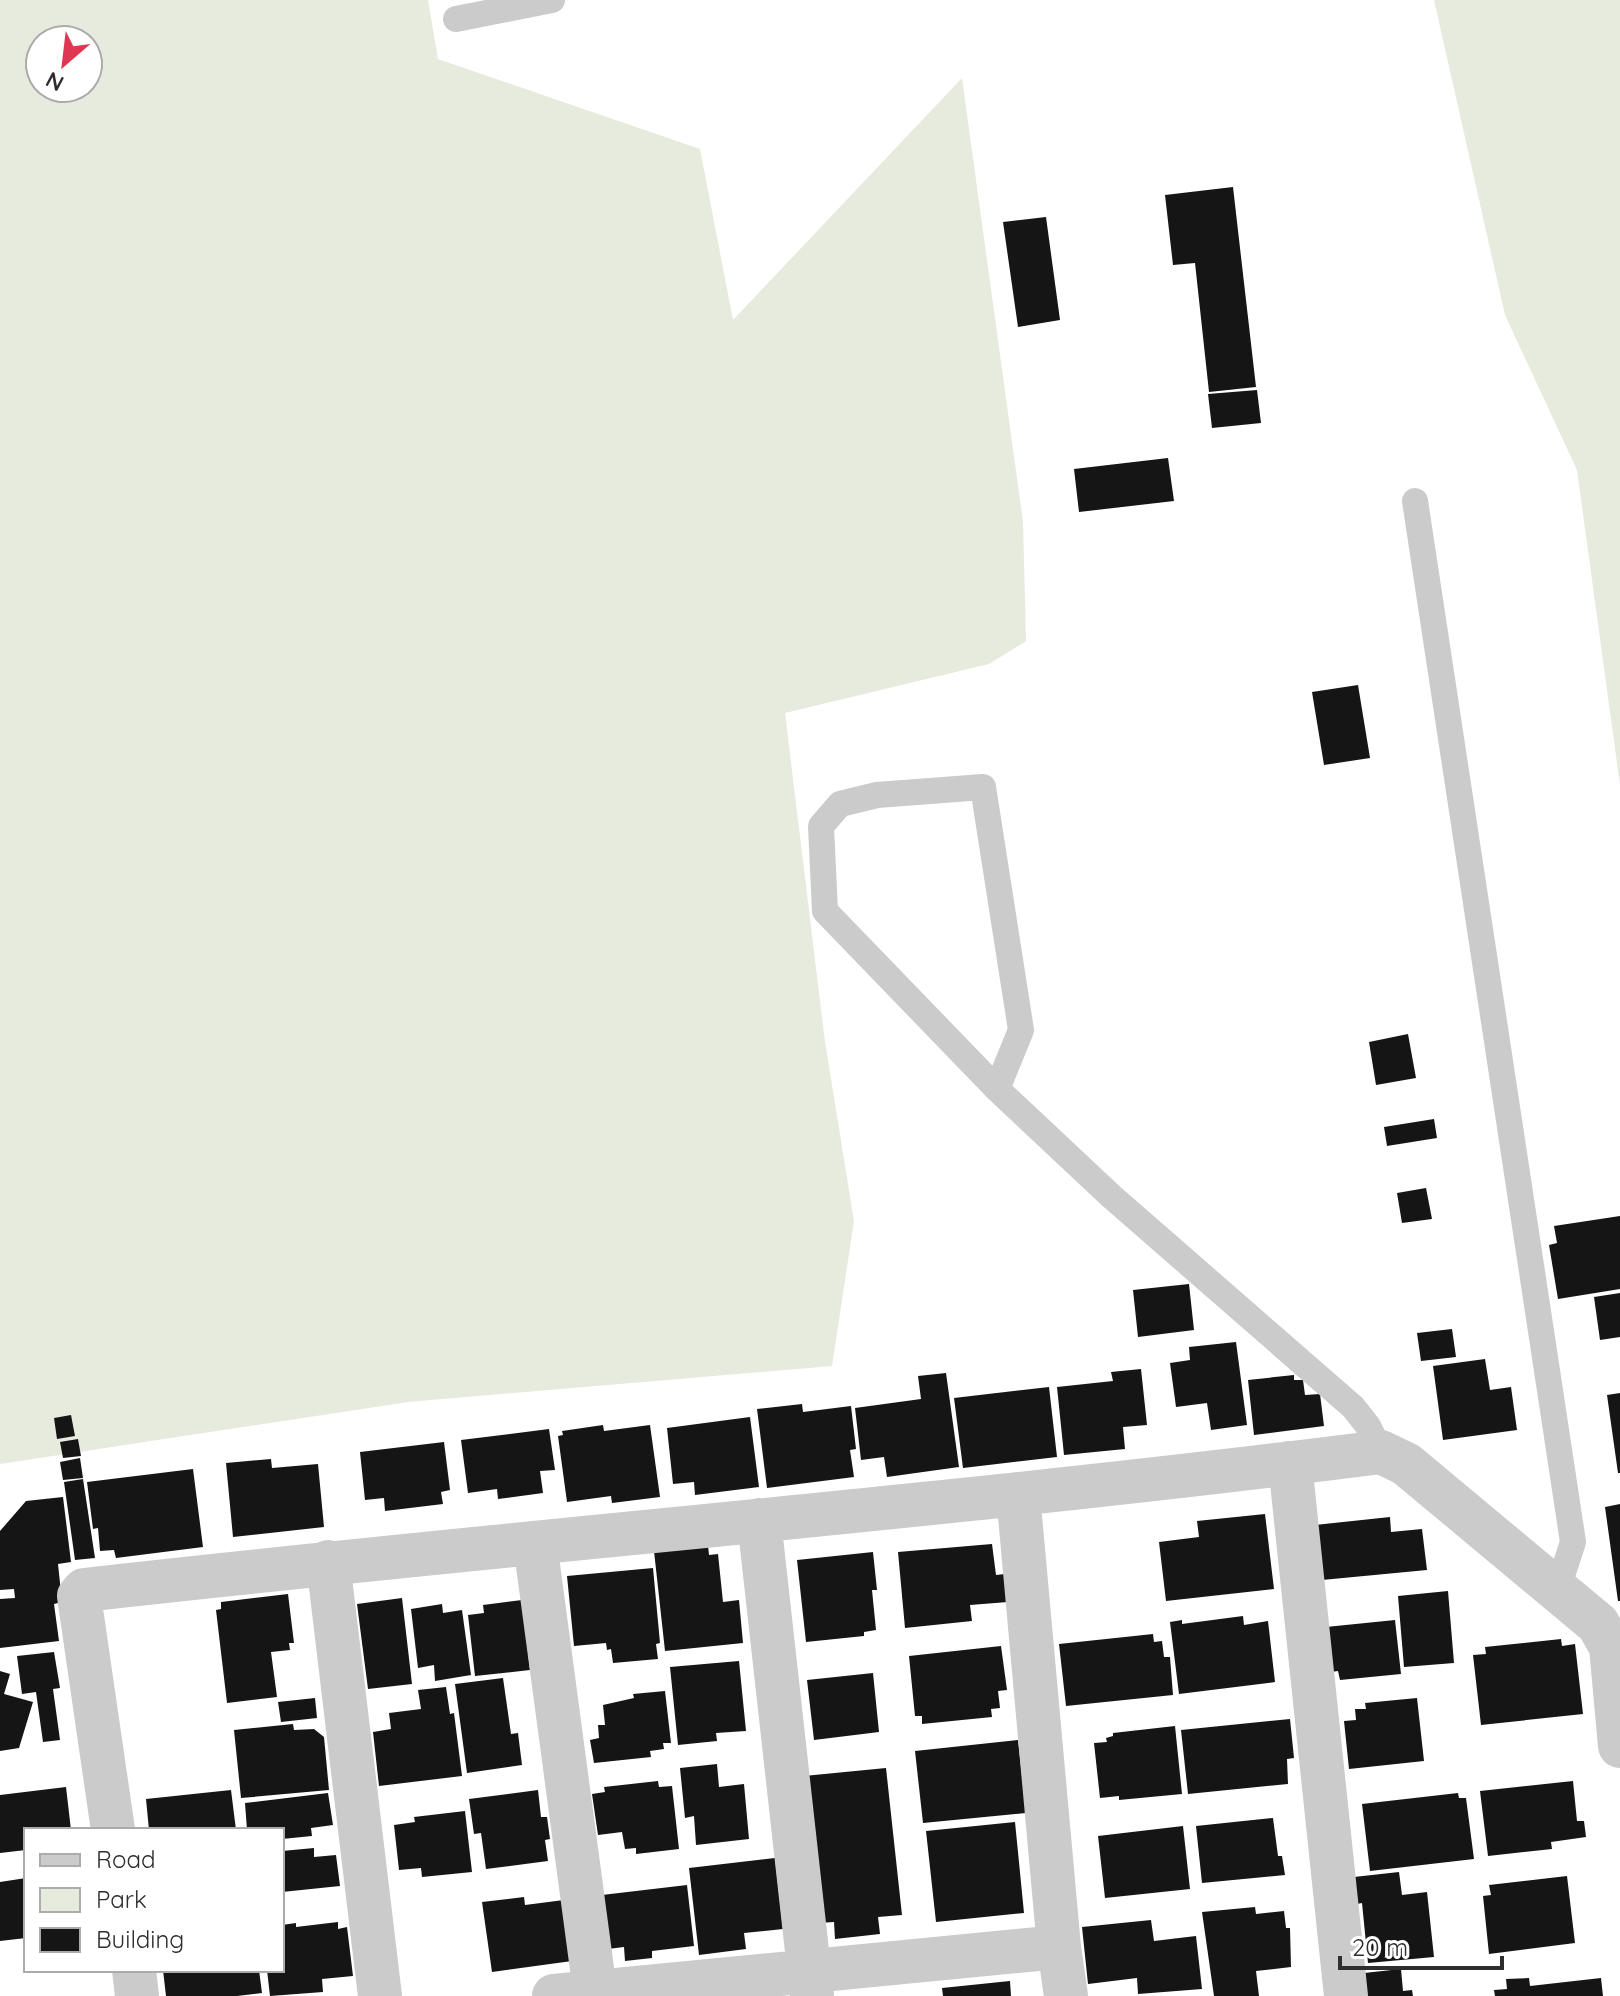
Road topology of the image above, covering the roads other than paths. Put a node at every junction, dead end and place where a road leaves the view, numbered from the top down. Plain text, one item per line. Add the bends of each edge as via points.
1 (552, 0) edge
2 (456, 19) dead end
3 (1415, 501) dead end
4 (997, 1089) junction
5 (1381, 1452) junction
6 (1290, 1463) junction
7 (1018, 1494) junction
8 (759, 1520) junction
9 (535, 1543) junction
10 (328, 1562) junction
11 (1557, 1591) junction
12 (1620, 1746) edge
13 (113, 1828) edge
14 (1059, 1947) junction
15 (134, 1972) edge
16 (810, 1983) edge
17 (575, 1994) edge
18 (137, 1996) edge
19 (380, 1996) edge
20 (1066, 1996) edge
21 (1346, 1996) edge

1 - 2 lane
3 - 11 lane via 1573,1542
4 - 4 lane via 825,911 821,826 840,804 877,795 983,787 1021,1030
4 - 5 lane via 1353,1407
5 - 6 street
5 - 11 street via 1406,1464
6 - 7 street
6 - 21 street
7 - 8 street
7 - 14 street
8 - 9 street
8 - 16 street
9 - 10 street
9 - 17 street
10 - 13 street via 84,1590 79,1596
10 - 19 street
11 - 12 street via 1598,1624 1611,1647
14 - 16 street
14 - 20 street
15 - 18 street
16 - 17 street

